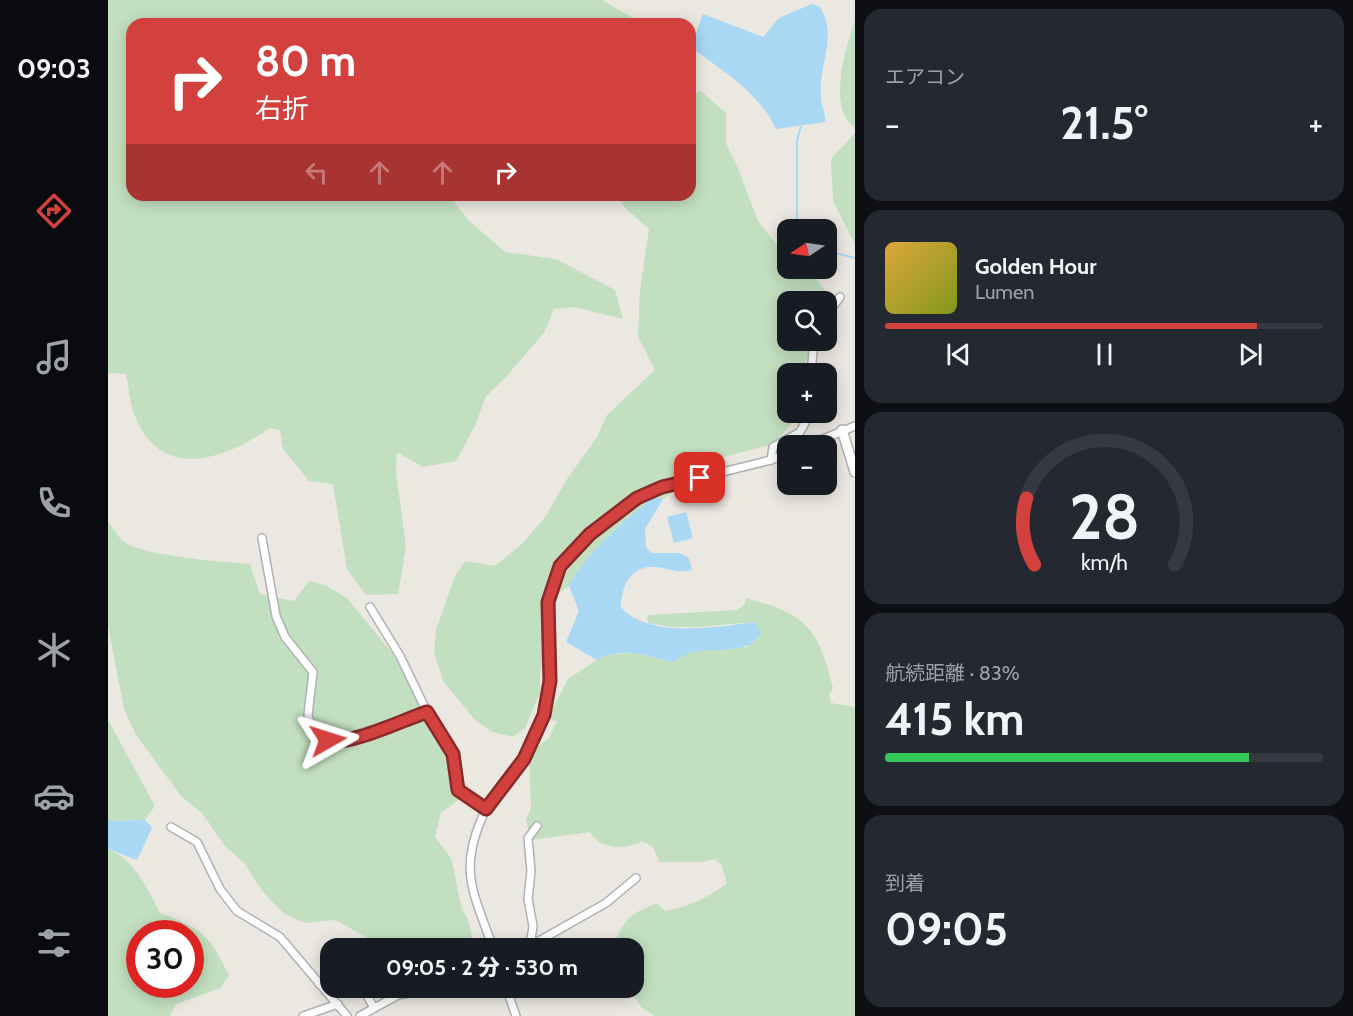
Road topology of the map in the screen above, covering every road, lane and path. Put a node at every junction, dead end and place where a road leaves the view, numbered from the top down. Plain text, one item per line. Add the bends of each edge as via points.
1 (840, 297) dead end
2 (837, 301) edge
3 (805, 423) edge
4 (855, 426) edge
5 (842, 430) junction
6 (831, 435) edge
7 (777, 458) edge
8 (771, 460) junction
9 (855, 472) edge
10 (662, 487) joint
11 (262, 537) dead end
12 (370, 607) dead end
13 (427, 712) junction
14 (486, 809) junction
15 (537, 826) dead end
16 (171, 827) dead end
17 (636, 878) dead end
18 (490, 938) edge
19 (530, 938) edge
20 (544, 938) edge
21 (319, 984) joint
22 (368, 998) edge
23 (392, 998) edge
24 (510, 998) edge
25 (338, 1004) junction
26 (374, 1008) junction
27 (303, 1016) edge
28 (347, 1016) edge
29 (360, 1016) edge
30 (516, 1016) edge

1 - 2 street
3 - 8 street via 800,432 773,447
4 - 5 street
5 - 6 street
5 - 9 street
7 - 8 street
8 - 10 street
10 - 14 street via 637,498 590,534 560,566 548,602 550,681 544,715 524,759
11 - 13 street via 276,616 285,637 313,672 308,715 311,726 334,742
12 - 13 street
13 - 14 street via 453,754 458,790
14 - 18 street via 471,852 470,880
15 - 19 street via 528,838 528,899 533,926
16 - 21 street via 197,842 220,889 237,911 280,937
17 - 20 street via 606,903
21 - 25 street
22 - 26 street
23 - 26 street
24 - 30 street
25 - 27 street
25 - 28 street
26 - 29 street

